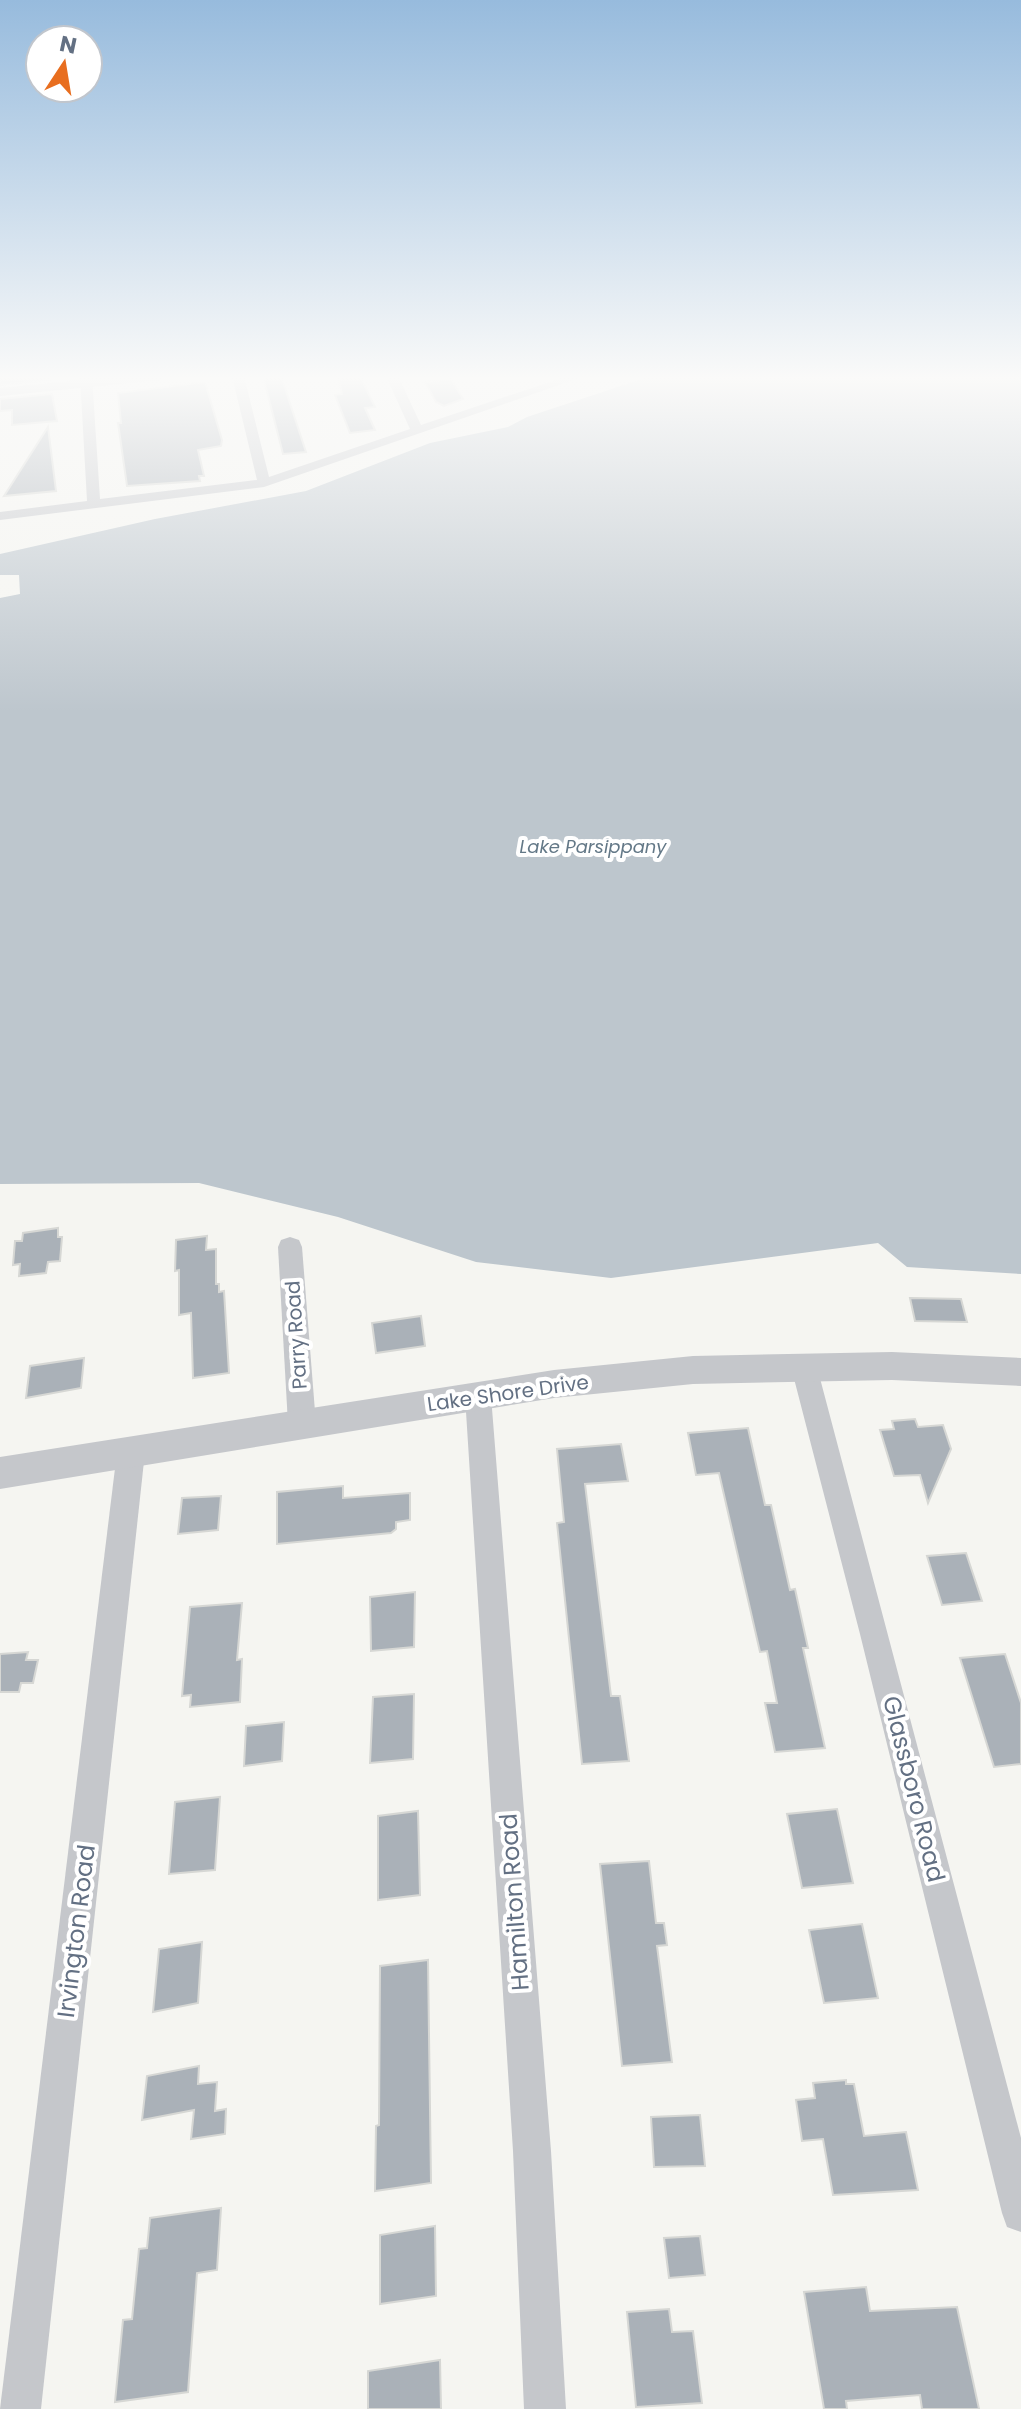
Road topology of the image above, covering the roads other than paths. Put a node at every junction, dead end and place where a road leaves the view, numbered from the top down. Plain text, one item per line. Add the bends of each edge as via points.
1 (93, 488) edge
2 (220, 488) edge
3 (94, 504) junction
4 (0, 516) edge
5 (290, 1247) dead end
6 (804, 1367) junction
7 (1021, 1372) edge
8 (478, 1396) junction
9 (302, 1424) junction
10 (131, 1452) junction
11 (0, 1473) edge
12 (1021, 2213) edge
13 (20, 2409) edge
14 (545, 2409) edge

1 - 3 street
2 - 3 street
3 - 4 street
5 - 9 street, Parry Road
6 - 7 street, Lake Shore Drive
6 - 8 street, Lake Shore Drive via 693,1370
6 - 12 street, Glassboro Road
8 - 9 street, Lake Shore Drive
8 - 14 street, Hamilton Road via 531,2135
9 - 10 street, Lake Shore Drive
10 - 11 street, Lake Shore Drive
10 - 13 street, Irvington Road

